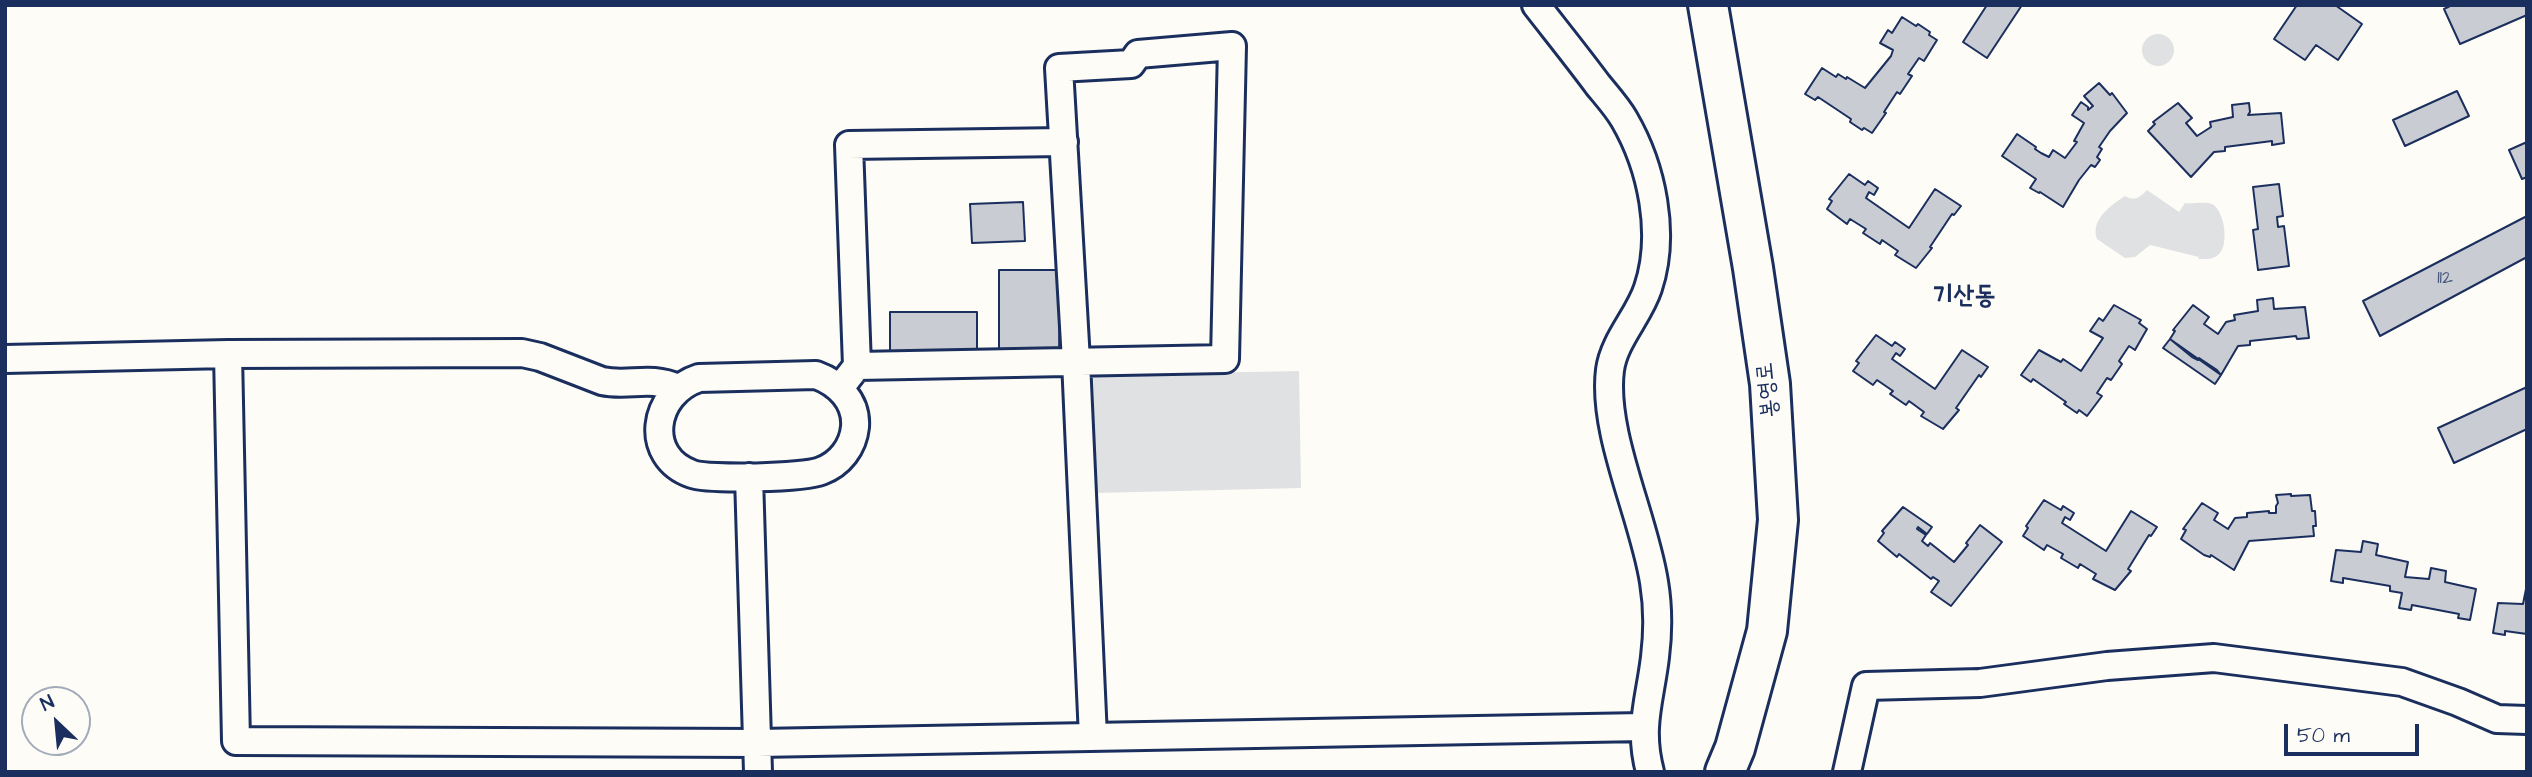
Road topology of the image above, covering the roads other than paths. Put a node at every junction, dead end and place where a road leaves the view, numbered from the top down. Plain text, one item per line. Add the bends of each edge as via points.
1 (1536, 5) edge
2 (1708, 5) edge
3 (1064, 142) junction
4 (228, 354) junction
5 (5, 359) edge
6 (1076, 361) junction
7 (858, 366) junction
8 (678, 388) junction
9 (840, 388) junction
10 (749, 477) junction
11 (2527, 720) edge
12 (1643, 727) junction
13 (1093, 737) junction
14 (758, 743) junction
15 (758, 772) edge
16 (1650, 772) edge
17 (1725, 772) edge
18 (1847, 772) edge

1 - 12 street via 1624,119 1641,156 1656,223 1648,289 1616,354 1610,385 1610,410 1654,583 1655,656
2 - 17 highway, 봉영로 via 1770,384 1778,520 1767,631
3 - 6 street
3 - 6 street via 1059,68 1131,64 1138,54 1231,46 1225,359
3 - 7 street via 849,145
4 - 5 street
4 - 8 street via 522,353 602,381 649,380
4 - 14 street via 236,741
6 - 7 street
6 - 13 street
7 - 9 street
8 - 9 street via 699,378 816,375
8 - 10 street via 666,401 660,421 669,457 691,474
9 - 10 street via 854,412 855,426 839,461 809,474
10 - 14 street
11 - 18 street via 2497,719 2402,682 2214,658 2168,660 1980,683 1867,686
12 - 13 street
12 - 16 street
13 - 14 street
14 - 15 street

